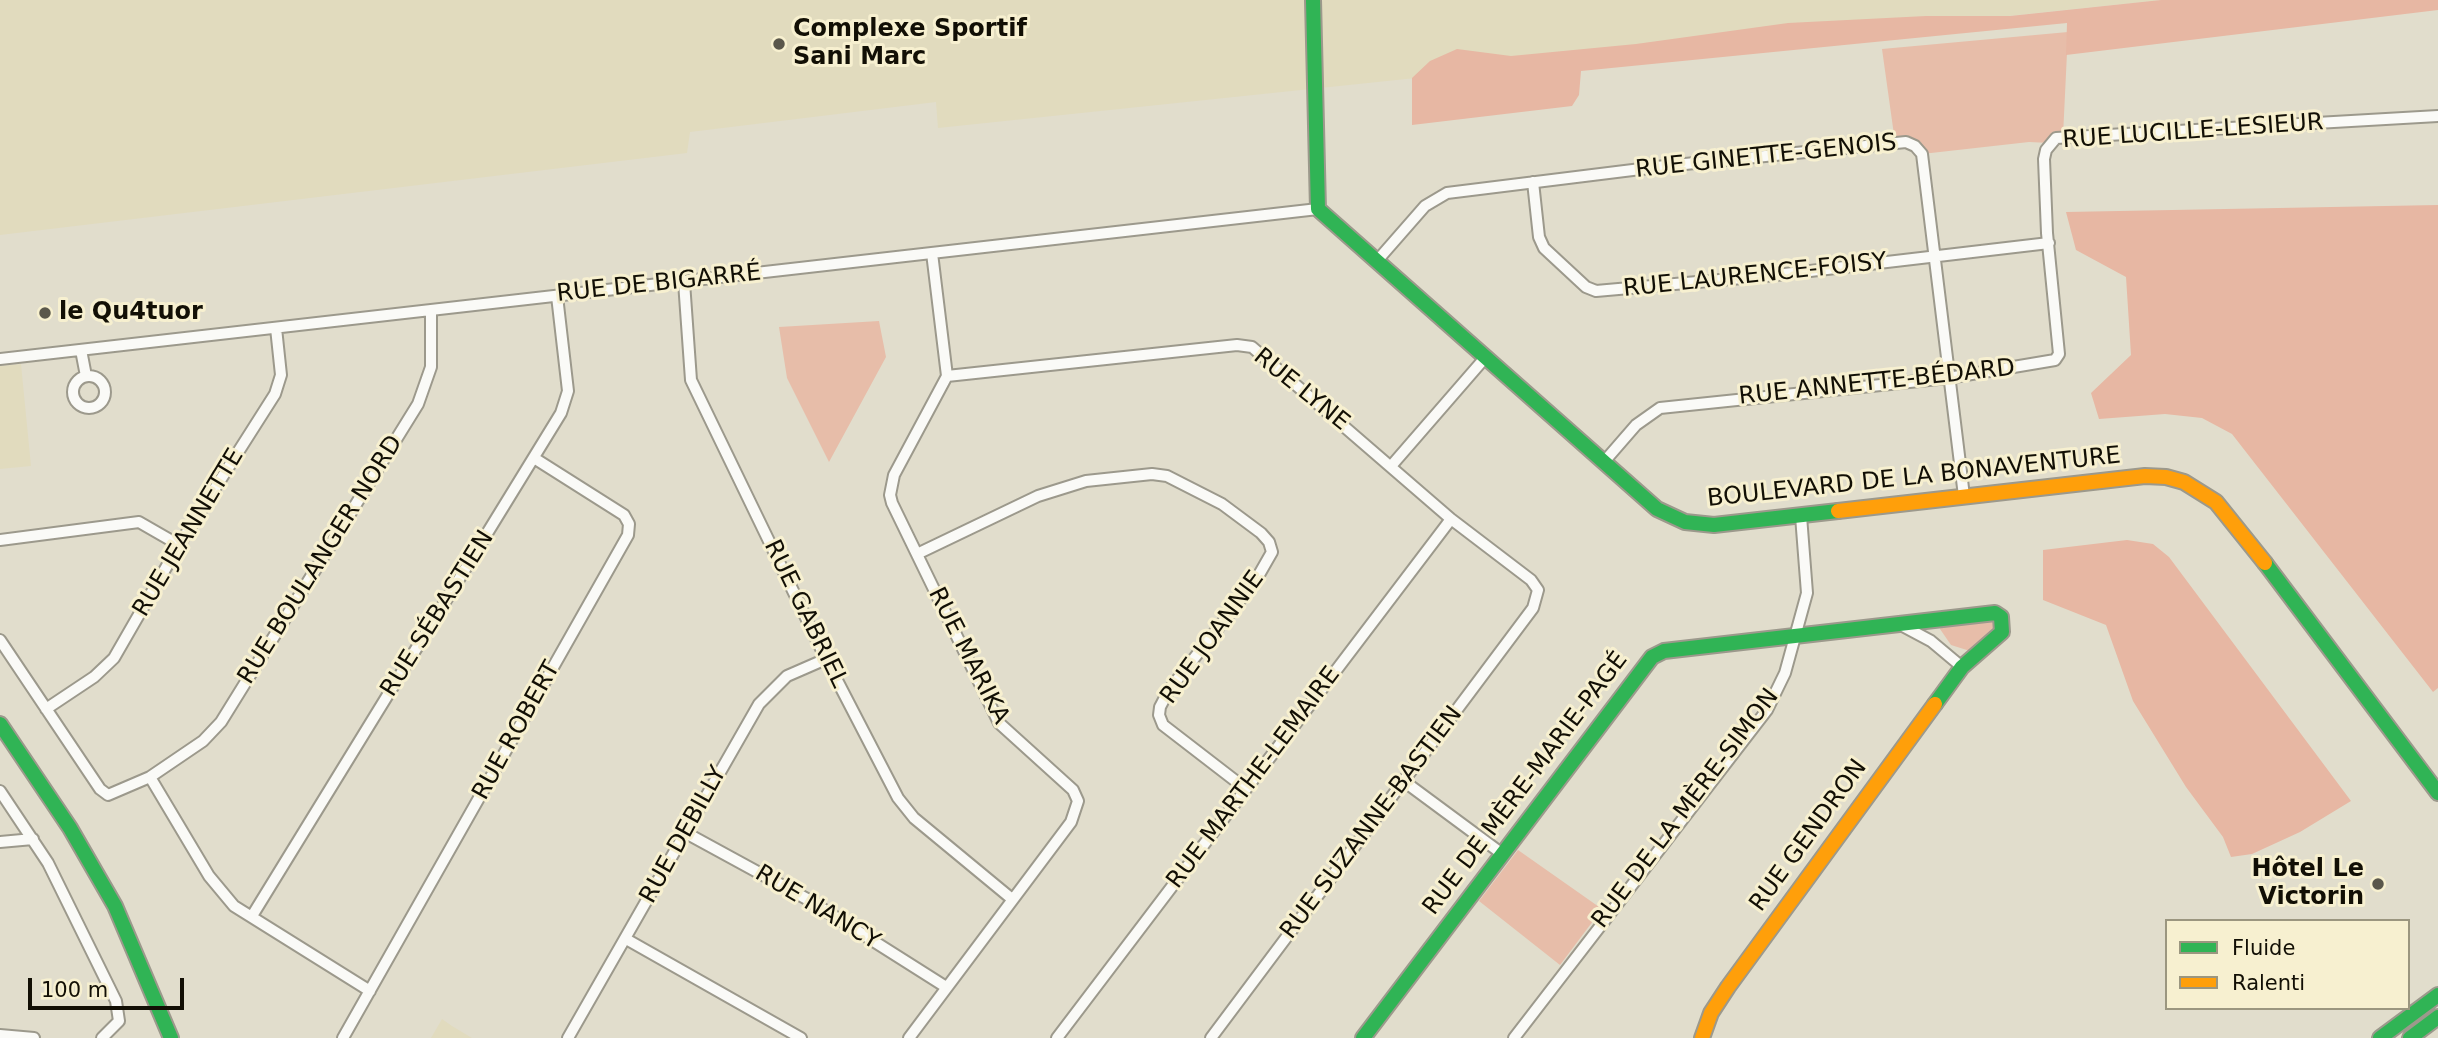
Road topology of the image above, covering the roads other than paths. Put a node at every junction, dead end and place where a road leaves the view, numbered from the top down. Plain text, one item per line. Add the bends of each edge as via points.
1 (1313, 0) edge
2 (2438, 116) edge
3 (1534, 182) junction
4 (1318, 209) junction
5 (2049, 243) junction
6 (932, 253) junction
7 (1934, 257) junction
8 (1376, 262) junction
9 (684, 282) junction
10 (556, 296) junction
11 (431, 310) junction
12 (276, 327) junction
13 (81, 350) junction
14 (0, 359) edge
15 (1484, 359) junction
16 (86, 376) dead end
17 (947, 376) junction
18 (1948, 378) junction
19 (534, 458) junction
20 (1603, 463) junction
21 (1392, 465) junction
22 (1965, 496) junction
23 (1801, 516) junction
24 (1451, 519) junction
25 (0, 540) edge
26 (179, 545) junction
27 (917, 554) junction
28 (1534, 608) joint
29 (1899, 624) junction
30 (1797, 636) junction
31 (0, 640) edge
32 (826, 659) junction
33 (1962, 667) junction
34 (46, 709) junction
35 (0, 724) edge
36 (150, 776) junction
37 (1405, 782) junction
38 (1246, 789) junction
39 (0, 791) edge
40 (2438, 793) edge
41 (686, 833) junction
42 (33, 839) junction
43 (0, 842) edge
44 (1501, 853) junction
45 (1012, 899) junction
46 (252, 915) junction
47 (626, 939) junction
48 (946, 987) junction
49 (370, 991) junction
50 (2438, 995) edge
51 (2438, 1017) edge
52 (3, 1036) edge
53 (34, 1038) edge
54 (102, 1038) edge
55 (171, 1038) edge
56 (343, 1038) edge
57 (568, 1038) edge
58 (801, 1038) edge
59 (909, 1038) edge
60 (1057, 1038) edge
61 (1211, 1038) edge
62 (1363, 1038) edge
63 (1514, 1038) edge
64 (1702, 1038) edge
65 (2380, 1038) edge
66 (2410, 1038) edge

1 - 4 street
2 - 5 street, RUE LUCILLE-LESIEUR via 2063,136 2050,143 2044,159
3 - 7 street, RUE LAURENCE-FOISY via 1544,248 1596,291
3 - 7 street, RUE GINETTE-GENOIS via 1906,142 1922,154
3 - 8 street, RUE GINETTE-GENOIS via 1435,198
4 - 6 street, RUE DE BIGARRÉ
4 - 8 street, BOULEVARD DE LA BONAVENTURE
5 - 7 street, RUE LAURENCE-FOISY
5 - 18 street, RUE ANNETTE-BÉDARD via 2060,354 2055,360
6 - 9 street, RUE DE BIGARRÉ
6 - 17 street
7 - 18 street, RUE GINETTE-GENOIS
8 - 15 street, BOULEVARD DE LA BONAVENTURE
9 - 10 street, RUE DE BIGARRÉ
9 - 32 street, RUE GABRIEL via 691,380
10 - 11 street, RUE DE BIGARRÉ
10 - 19 street, RUE SÉBASTIEN via 567,401
11 - 12 street, RUE DE BIGARRÉ
11 - 36 street, RUE BOULANGER NORD via 431,367 418,404 214,732
12 - 13 street, RUE DE BIGARRÉ
12 - 26 street, RUE JEANNETTE via 282,375 275,394
13 - 14 street, RUE DE BIGARRÉ
13 - 16 street
15 - 20 street, BOULEVARD DE LA BONAVENTURE
15 - 21 street
17 - 21 street, RUE LYNE via 1252,347
17 - 27 street, RUE MARIKA via 891,484 892,503
18 - 20 street, RUE ANNETTE-BÉDARD via 1660,408 1648,413
18 - 22 street, RUE GINETTE-GENOIS
19 - 46 street, RUE SÉBASTIEN
19 - 49 street, RUE ROBERT via 624,515 628,535
20 - 23 street, BOULEVARD DE LA BONAVENTURE via 1657,509 1685,522
21 - 24 street, RUE LYNE
22 - 23 street, BOULEVARD DE LA BONAVENTURE
22 - 40 street, BOULEVARD DE LA BONAVENTURE via 2145,476 2166,477 2199,490 2231,519
23 - 30 street, RUE DE LA MÈRE-SIMON via 1807,593
24 - 28 street, RUE LYNE via 1531,580 1538,590
24 - 38 street, RUE MARTHE-LEMAIRE
25 - 26 street via 139,522
26 - 34 street, RUE JEANNETTE via 114,657 94,677
27 - 38 street, RUE JOANNIE via 1038,496 1086,481 1159,475 1222,504 1261,533 1272,552 1256,580 1169,690 1159,715 1163,724
27 - 45 street, RUE MARIKA via 999,723 1073,790 1078,801 1072,822
28 - 37 street, RUE SUZANNE-BASTIEN
29 - 30 street, RUE DE MÈRE-MARIE-PAGÉ
29 - 33 street via 1931,641
29 - 33 street, RUE DE MÈRE-MARIE-PAGÉ via 1990,613 2001,617 1998,638
30 - 44 street, RUE DE MÈRE-MARIE-PAGÉ via 1652,657
30 - 63 street, RUE DE LA MÈRE-SIMON via 1766,710
31 - 34 street
32 - 41 street, RUE DEBILLY via 787,676 767,694
32 - 45 street, RUE GABRIEL via 904,807
33 - 64 street, RUE GENDRON via 1728,987
34 - 36 street, RUE BOULANGER NORD via 108,795
35 - 55 street via 108,894
36 - 46 street via 209,876 234,906
37 - 44 street
37 - 61 street, RUE SUZANNE-BASTIEN
38 - 60 street, RUE MARTHE-LEMAIRE
39 - 42 street
41 - 47 street, RUE DEBILLY
41 - 48 street, RUE NANCY via 807,899
42 - 43 street
42 - 54 street via 116,1001 119,1021
44 - 62 street, RUE DE MÈRE-MARIE-PAGÉ
45 - 48 street, RUE MARIKA
46 - 49 street
47 - 57 street, RUE DEBILLY
47 - 58 street
48 - 59 street, RUE MARIKA
49 - 56 street, RUE ROBERT
50 - 65 street
51 - 66 street
52 - 53 street

